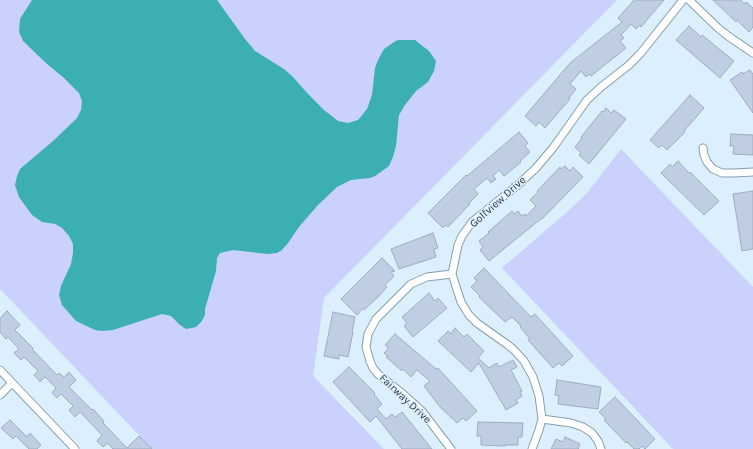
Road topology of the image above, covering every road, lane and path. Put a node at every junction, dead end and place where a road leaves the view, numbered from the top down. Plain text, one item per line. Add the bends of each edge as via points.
1 (683, 0) edge
2 (689, 0) edge
3 (753, 53) edge
4 (703, 148) dead end
5 (753, 172) edge
6 (452, 274) junction
7 (0, 370) edge
8 (12, 383) junction
9 (0, 395) edge
10 (542, 419) junction
11 (75, 449) edge
12 (452, 449) edge
13 (532, 449) edge
14 (601, 449) edge

1 - 6 street, Golfview Drive via 640,54 587,100 536,168 472,222 458,245
2 - 3 street via 718,28
4 - 5 street via 707,162 713,169 734,173
6 - 10 street, Golfview Drive via 460,302 469,315 508,345 524,361 536,386
6 - 12 street, Fairway Drive via 422,278 411,284 376,319 368,334 366,347 373,368 378,374 422,411
7 - 8 street
8 - 9 street
8 - 11 street
10 - 13 street, Golfview Drive
10 - 14 street via 583,427 592,433

